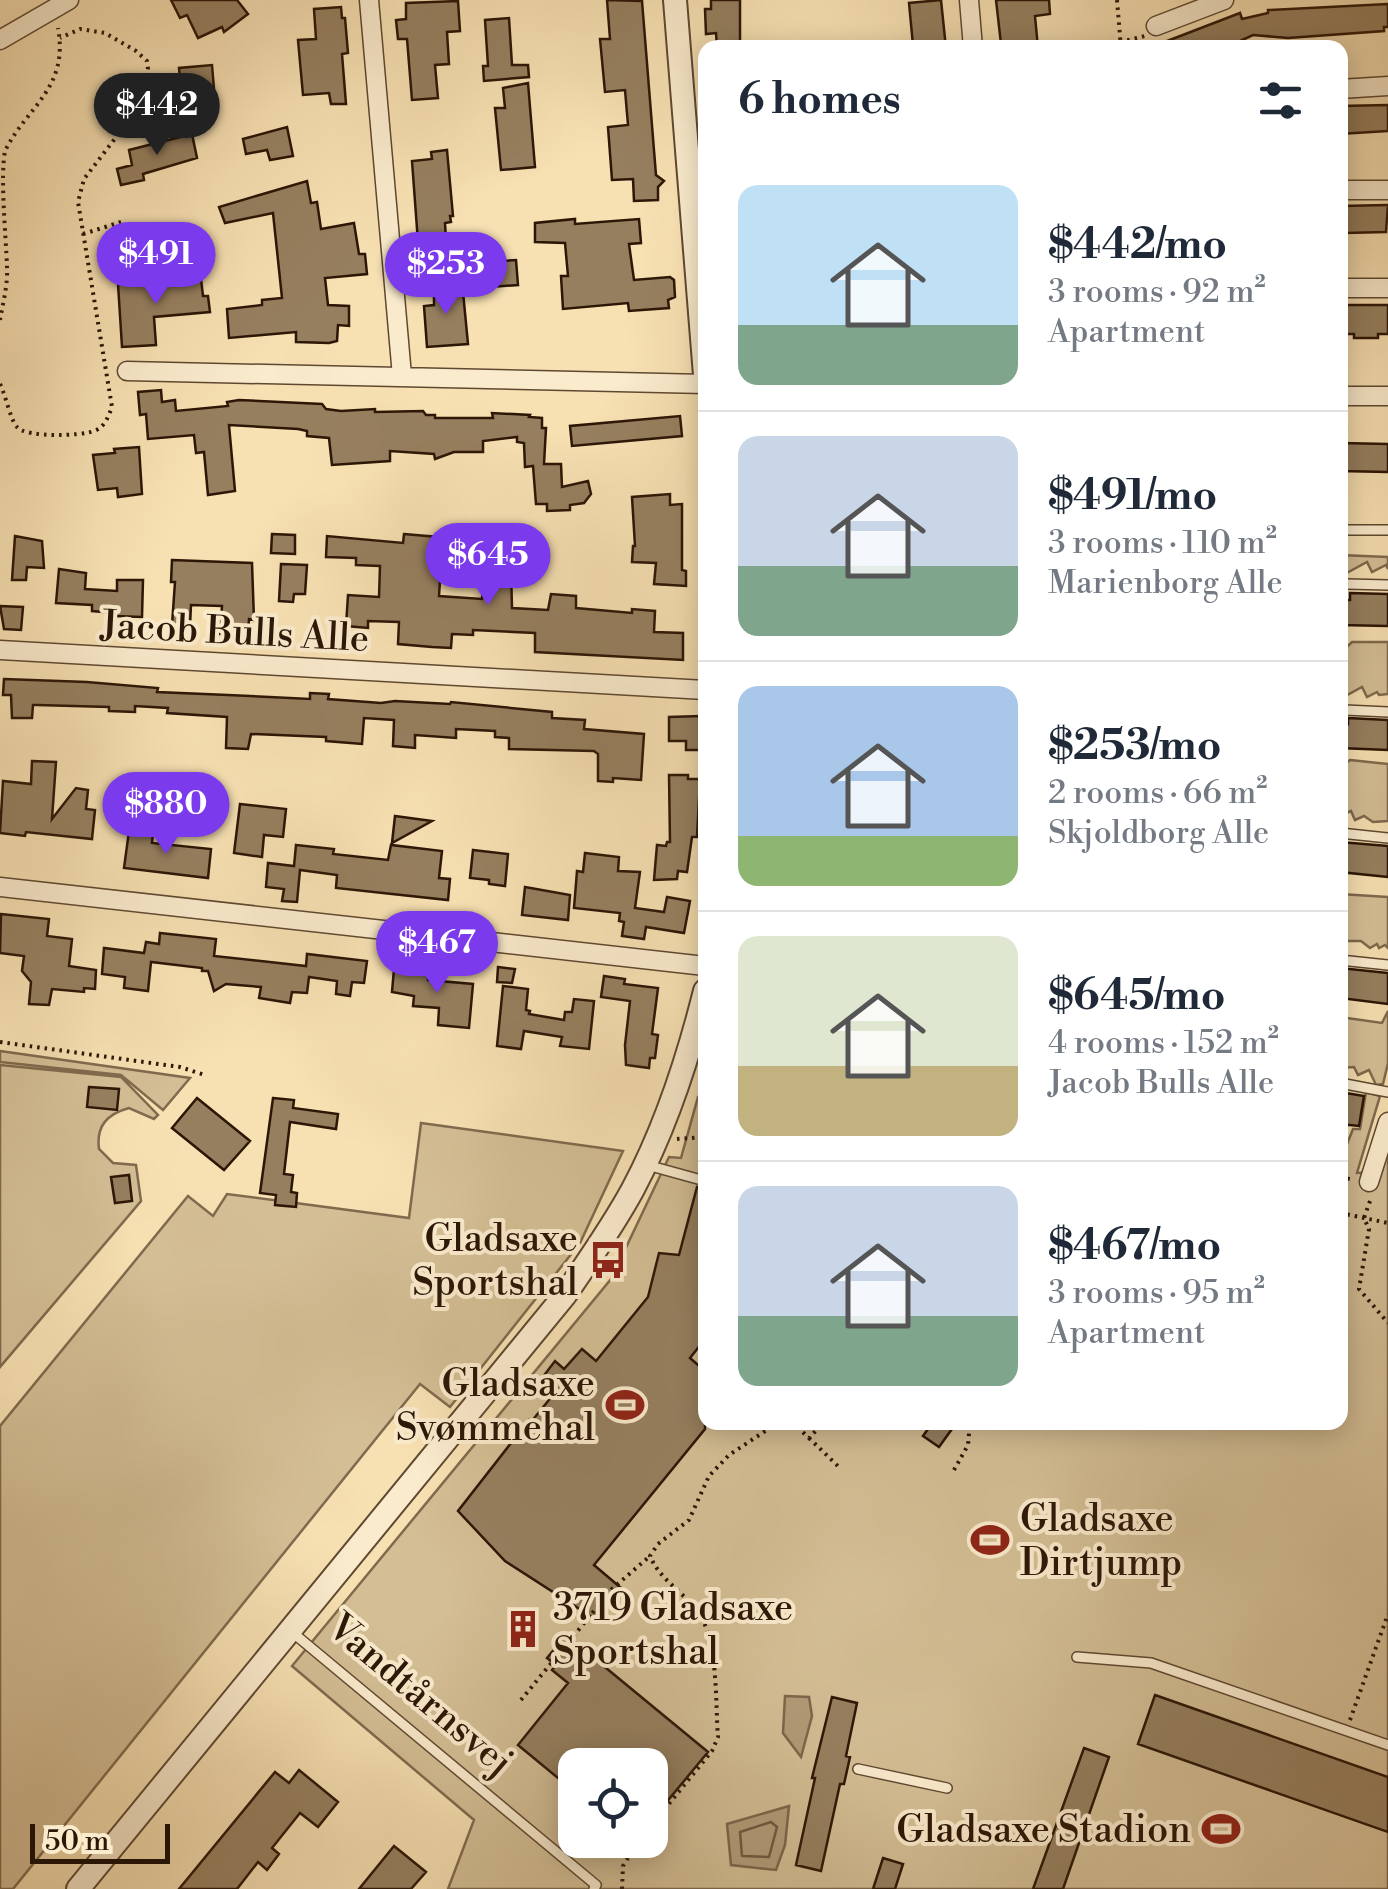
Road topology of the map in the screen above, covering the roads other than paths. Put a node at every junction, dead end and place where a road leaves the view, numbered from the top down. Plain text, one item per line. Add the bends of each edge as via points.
1 (69, 0) edge
2 (369, 0) edge
3 (675, 0) edge
4 (969, 0) edge
5 (1224, 0) edge
6 (1156, 26) dead end
7 (0, 40) edge
8 (972, 40) edge
9 (1388, 86) edge
10 (1348, 88) edge
11 (1348, 190) edge
12 (1388, 190) edge
13 (698, 288) edge
14 (1348, 288) edge
15 (1388, 288) edge
16 (127, 371) dead end
17 (402, 376) junction
18 (698, 384) edge
19 (1348, 396) edge
20 (1388, 396) edge
21 (1348, 530) edge
22 (1388, 530) edge
23 (1348, 584) edge
24 (1388, 584) edge
25 (0, 650) edge
26 (698, 690) edge
27 (1348, 710) edge
28 (1388, 712) edge
29 (1348, 834) edge
30 (1388, 838) edge
31 (0, 887) edge
32 (1348, 961) edge
33 (698, 965) edge
34 (1388, 965) edge
35 (698, 1019) edge
36 (1348, 1084) edge
37 (1388, 1092) edge
38 (1388, 1122) edge
39 (644, 1165) junction
40 (698, 1179) edge
41 (1360, 1180) road end
42 (290, 1630) junction
43 (1076, 1657) dead end
44 (1388, 1745) edge
45 (858, 1769) dead end
46 (946, 1788) dead end
47 (78, 1889) edge
48 (594, 1889) edge

1 - 7 street
2 - 17 street
3 - 13 street
4 - 8 street
5 - 6 street
9 - 10 street
11 - 12 street
14 - 15 street
16 - 17 street
17 - 18 street
19 - 20 street
21 - 22 lane
23 - 24 lane
25 - 26 street, Jacob Bulls Alle
27 - 28 lane
29 - 30 lane
31 - 33 street
32 - 34 lane
35 - 39 street, Vandtårnsvej
36 - 37 lane
38 - 41 street
39 - 40 lane
39 - 42 street, Vandtårnsvej via 565,1294
42 - 47 street, Vandtårnsvej
42 - 48 lane, Vandtårnsvej
43 - 44 lane via 1152,1663
45 - 46 lane

